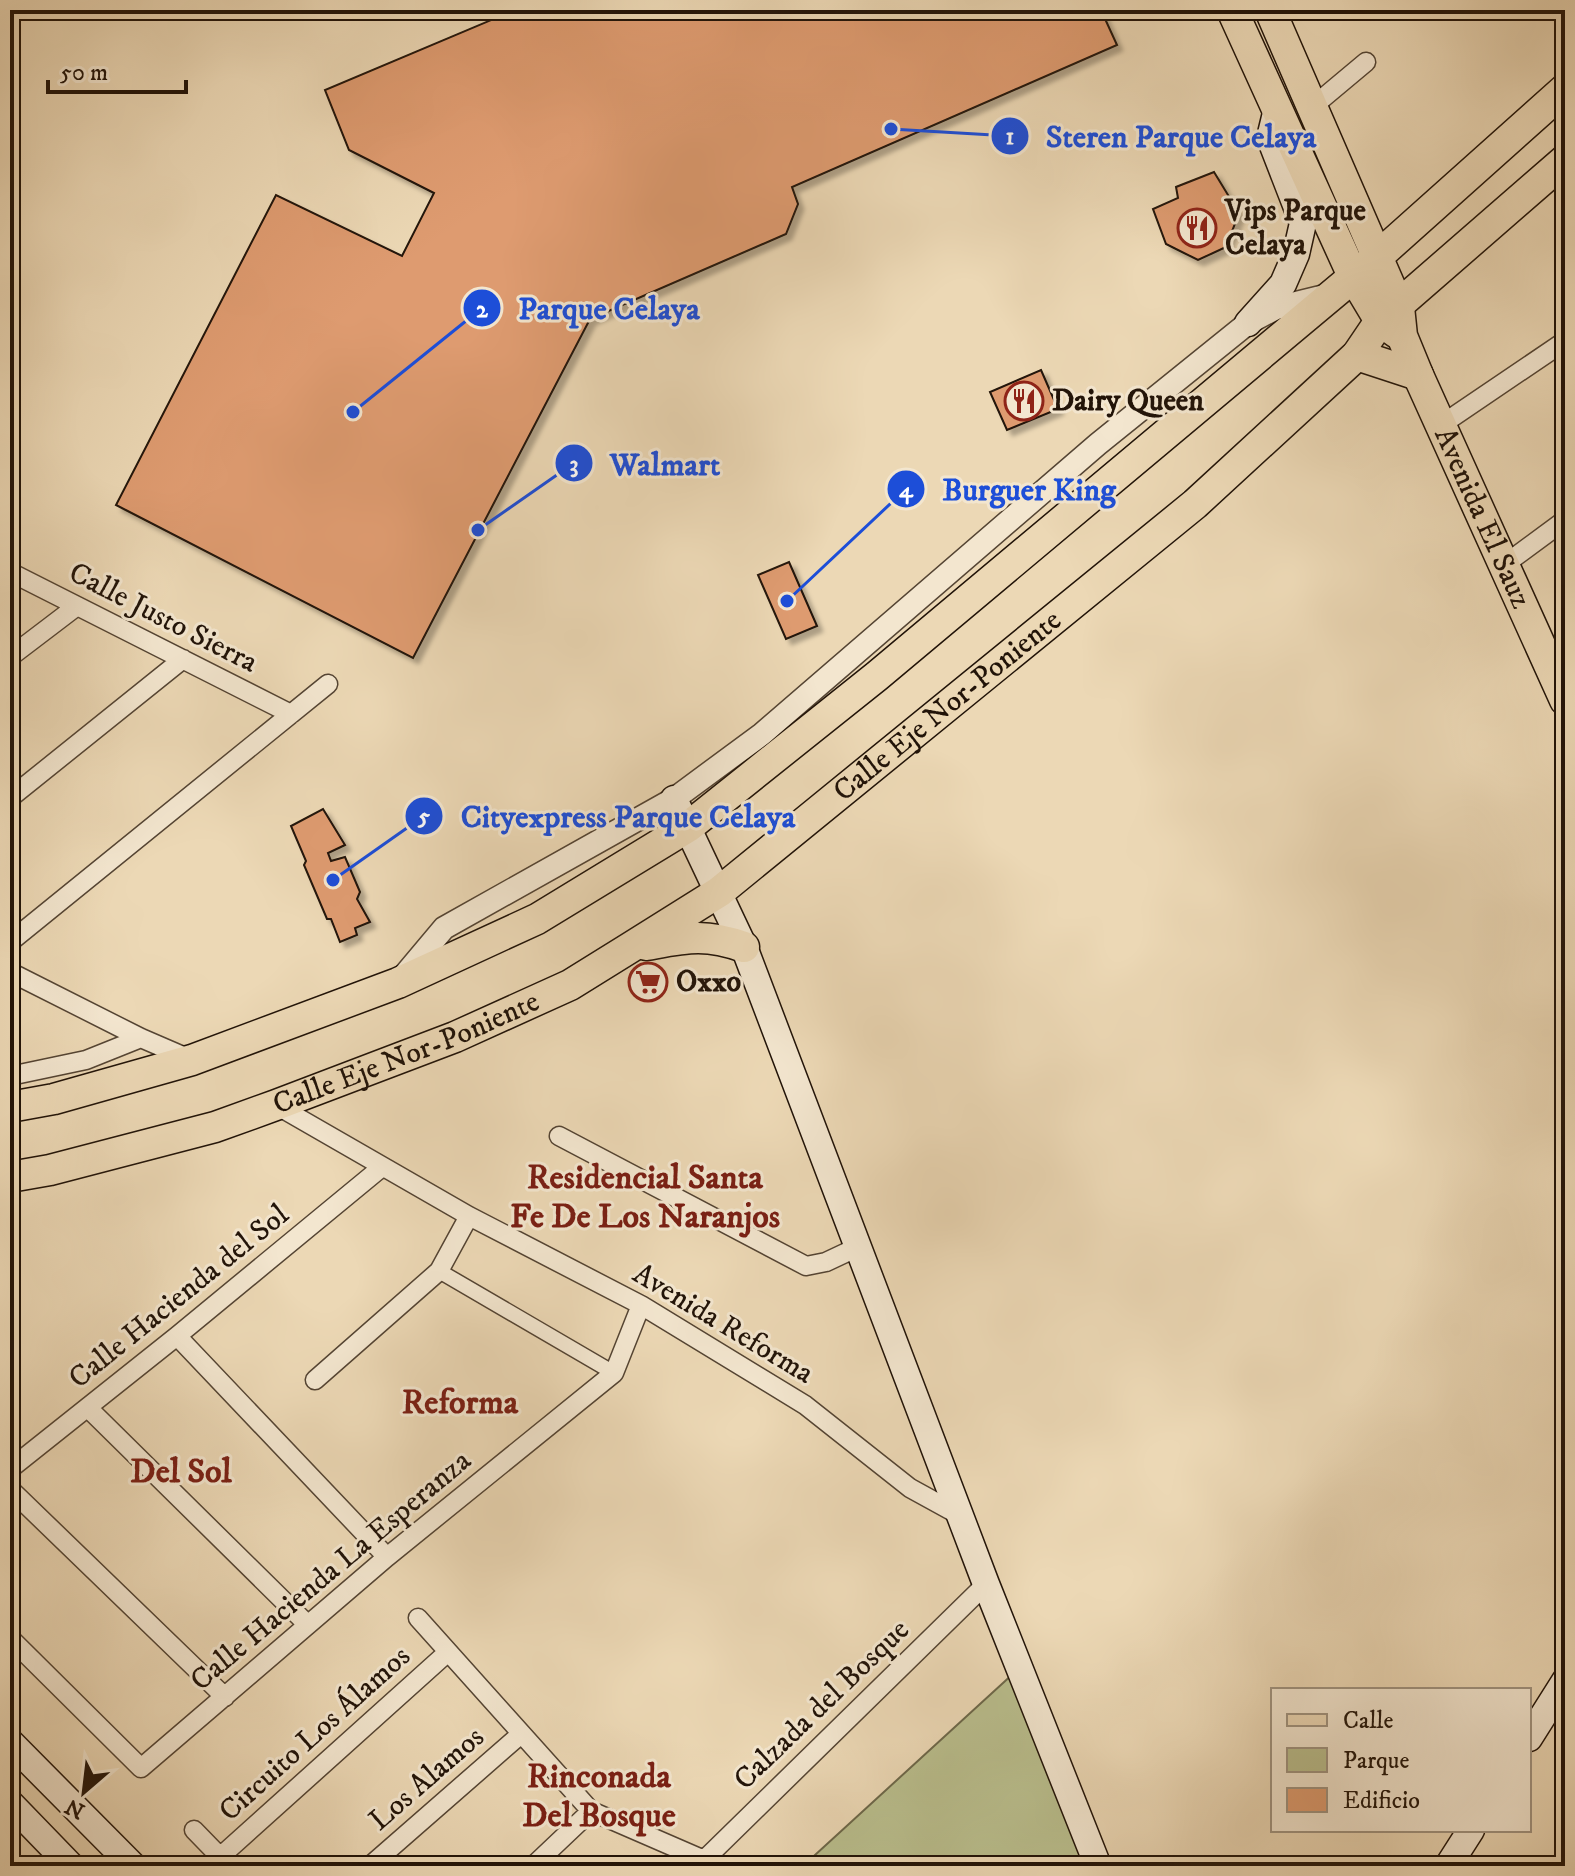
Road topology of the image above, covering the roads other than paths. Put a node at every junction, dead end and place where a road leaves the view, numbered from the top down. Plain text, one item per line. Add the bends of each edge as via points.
1 (1268, 10) edge
2 (1236, 18) edge
3 (1366, 62) dead end
4 (1565, 89) edge
5 (1311, 108) junction
6 (1277, 109) junction
7 (1565, 160) edge
8 (1353, 276) junction
9 (1393, 321) junction
10 (1248, 323) junction
11 (1565, 341) edge
12 (1357, 355) junction
13 (1418, 375) junction
14 (1441, 425) junction
15 (1564, 523) edge
16 (1504, 565) junction
17 (10, 572) edge
18 (77, 606) junction
19 (10, 657) edge
20 (183, 659) junction
21 (328, 684) dead end
22 (1565, 700) edge
23 (291, 714) junction
24 (10, 798) edge
25 (674, 799) junction
26 (688, 827) junction
27 (719, 892) junction
28 (10, 942) edge
29 (744, 947) junction
30 (628, 949) junction
31 (10, 972) edge
32 (398, 983) junction
33 (141, 1038) junction
34 (192, 1060) junction
35 (10, 1076) edge
36 (276, 1105) junction
37 (10, 1107) edge
38 (559, 1136) dead end
39 (382, 1167) junction
40 (10, 1177) edge
41 (469, 1216) junction
42 (860, 1246) junction
43 (439, 1271) junction
44 (641, 1305) junction
45 (177, 1336) junction
46 (614, 1373) junction
47 (315, 1380) dead end
48 (88, 1408) junction
49 (10, 1469) edge
50 (10, 1489) edge
51 (961, 1516) junction
52 (387, 1557) junction
53 (986, 1584) junction
54 (418, 1618) dead end
55 (308, 1625) junction
56 (10, 1638) edge
57 (448, 1652) junction
58 (1565, 1681) edge
59 (225, 1697) junction
60 (521, 1734) junction
61 (1531, 1735) edge
62 (10, 1742) edge
63 (10, 1803) edge
64 (591, 1811) junction
65 (194, 1830) dead end
66 (1470, 1832) edge
67 (224, 1861) edge
68 (701, 1863) edge
69 (71, 1866) edge
70 (133, 1866) edge
71 (370, 1866) edge
72 (533, 1866) edge
73 (1098, 1866) edge
74 (1448, 1866) edge

1 - 2 main road
1 - 5 main road, Avenida El Sauz
2 - 6 main road, Avenida El Sauz
3 - 5 street
4 - 8 main road
5 - 8 main road, Avenida El Sauz
6 - 8 main road, Avenida El Sauz
6 - 10 main road via 1270,138 1303,223 1283,284
7 - 9 main road, Calle Eje Nor-Poniente
8 - 9 main road, Avenida El Sauz
8 - 10 street
8 - 26 main road via 877,676
9 - 12 main road, Calle Eje Nor-Poniente
9 - 13 main road, Avenida El Sauz
10 - 25 street via 1098,444 762,734
11 - 14 street
12 - 13 main road
12 - 27 main road, Calle Eje Nor-Poniente via 1195,504
13 - 14 main road, Avenida El Sauz
14 - 16 main road, Avenida El Sauz
15 - 16 street
16 - 22 main road, Avenida El Sauz
17 - 18 street, Calle Justo Sierra
18 - 19 street
18 - 20 street, Calle Justo Sierra
20 - 23 street, Calle Justo Sierra
20 - 24 street
21 - 23 street
23 - 28 street
25 - 26 main road
25 - 32 street via 444,928
26 - 27 main road
26 - 32 main road via 537,919
27 - 29 main road
27 - 30 main road, Calle Eje Nor-Poniente
29 - 30 main road via 693,937
29 - 42 main road
30 - 36 main road, Calle Eje Nor-Poniente via 570,985 455,1037
31 - 33 street
32 - 34 main road
33 - 34 street
33 - 35 street via 86,1060
34 - 37 main road
36 - 39 street, Avenida Reforma
36 - 40 main road, Calle Eje Nor-Poniente via 215,1127
38 - 42 street via 806,1266
39 - 41 street, Avenida Reforma
39 - 45 street, Calle Hacienda del Sol
41 - 43 street
41 - 44 street, Avenida Reforma
42 - 51 main road
43 - 46 street
43 - 47 street
44 - 46 street, Calle Hacienda La Esperanza
44 - 51 street, Avenida Reforma via 805,1405 910,1488
45 - 48 street, Calle Hacienda del Sol
45 - 52 street
46 - 52 street, Calle Hacienda La Esperanza
48 - 49 street, Calle Hacienda del Sol
48 - 55 street
50 - 59 street
51 - 53 main road
52 - 55 street, Calle Hacienda La Esperanza
53 - 68 street, Calzada del Bosque
53 - 73 main road
54 - 57 street, Circuito Los Álamos
55 - 59 street, Calle Hacienda La Esperanza
56 - 59 street, Calle Hacienda La Esperanza via 141,1768
57 - 60 street, Circuito Los Álamos
57 - 67 street, Circuito Los Álamos
58 - 61 main road
60 - 64 street, Circuito Los Álamos
60 - 71 street, Los Alamos
62 - 70 main road
63 - 69 main road
64 - 68 street, Circuito Los Álamos
64 - 72 street
65 - 67 street, Circuito Los Álamos
66 - 74 main road

